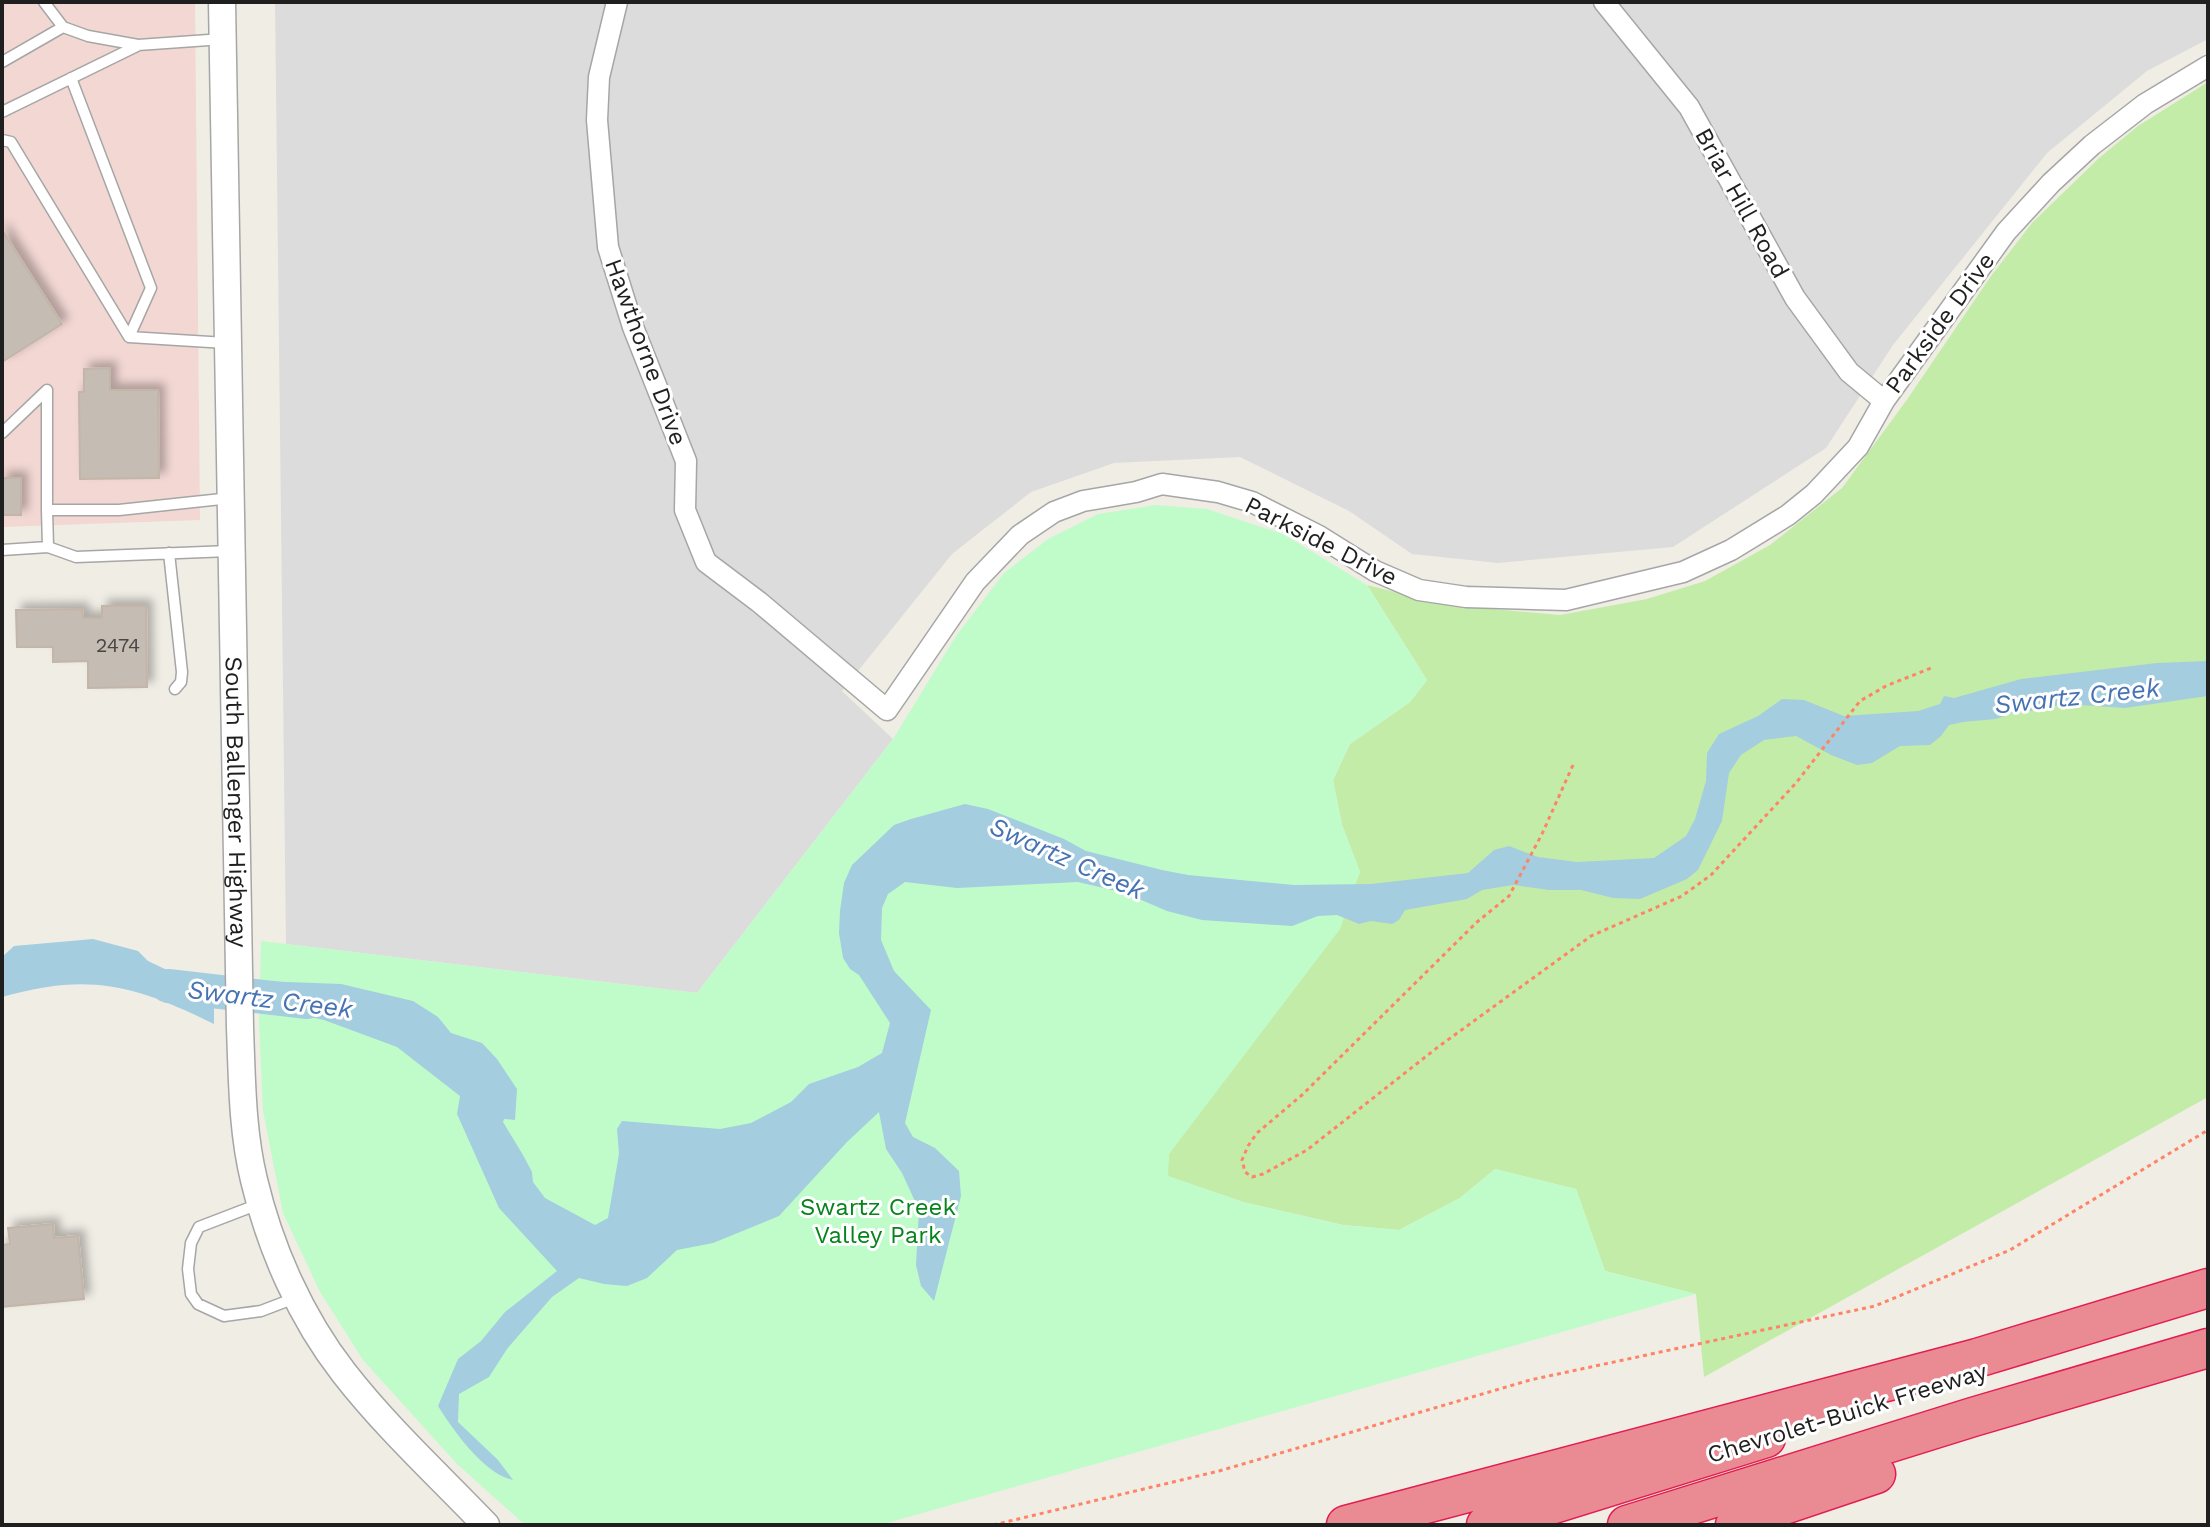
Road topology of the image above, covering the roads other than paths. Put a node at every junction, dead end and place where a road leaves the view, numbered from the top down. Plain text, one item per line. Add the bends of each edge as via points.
1 (44, 2) edge
2 (222, 2) edge
3 (617, 2) edge
4 (1604, 2) edge
5 (63, 27) junction
6 (223, 39) junction
7 (138, 45) junction
8 (2, 62) edge
9 (2208, 66) edge
10 (71, 78) junction
11 (2, 112) edge
12 (2, 140) edge
13 (129, 337) junction
14 (228, 343) junction
15 (1884, 401) junction
16 (2, 433) edge
17 (231, 498) junction
18 (47, 510) junction
19 (48, 547) junction
20 (2, 550) edge
21 (232, 551) junction
22 (169, 553) junction
23 (175, 689) dead end
24 (887, 710) joint
25 (260, 1203) junction
26 (2208, 1288) edge
27 (298, 1297) junction
28 (2208, 1299) edge
29 (2208, 1348) edge
30 (2208, 1363) edge
31 (486, 1525) edge
32 (1346, 1525) edge
33 (1486, 1525) edge
34 (1627, 1525) edge
35 (1735, 1525) edge

1 - 5 lane
2 - 6 street, South Ballenger Highway
3 - 24 street, Hawthorne Drive via 598,89 608,247 686,461 685,510 706,562
4 - 15 street, Briar Hill Road via 1689,107 1795,298 1849,372
5 - 7 lane
5 - 8 lane
6 - 7 lane
6 - 14 street, South Ballenger Highway
7 - 10 lane
9 - 15 street, Parkside Drive via 2145,104 2051,183 2006,232
10 - 11 lane
10 - 13 lane via 151,288
12 - 13 lane via 11,142
13 - 14 lane
14 - 17 street, South Ballenger Highway
15 - 24 street, Parkside Drive via 1858,447 1835,473 1761,532 1683,572 1566,600 1419,590 1252,502 1218,492 1162,484 1083,501 1054,512 1020,535 975,582
16 - 18 lane via 47,390
17 - 18 lane via 119,510
17 - 21 street, South Ballenger Highway
18 - 19 lane
19 - 20 lane
19 - 22 lane via 76,557
21 - 22 lane
21 - 25 street, South Ballenger Highway via 244,1123
22 - 23 lane via 182,672
25 - 27 street, South Ballenger Highway
25 - 27 lane via 199,1227 191,1243 191,1294 198,1304 224,1316 261,1311
26 - 32 highway via 1977,1358
27 - 31 street, South Ballenger Highway via 343,1372
28 - 33 highway, Chevrolet-Buick Freeway
29 - 34 highway, Chevrolet-Buick Freeway
30 - 35 highway

